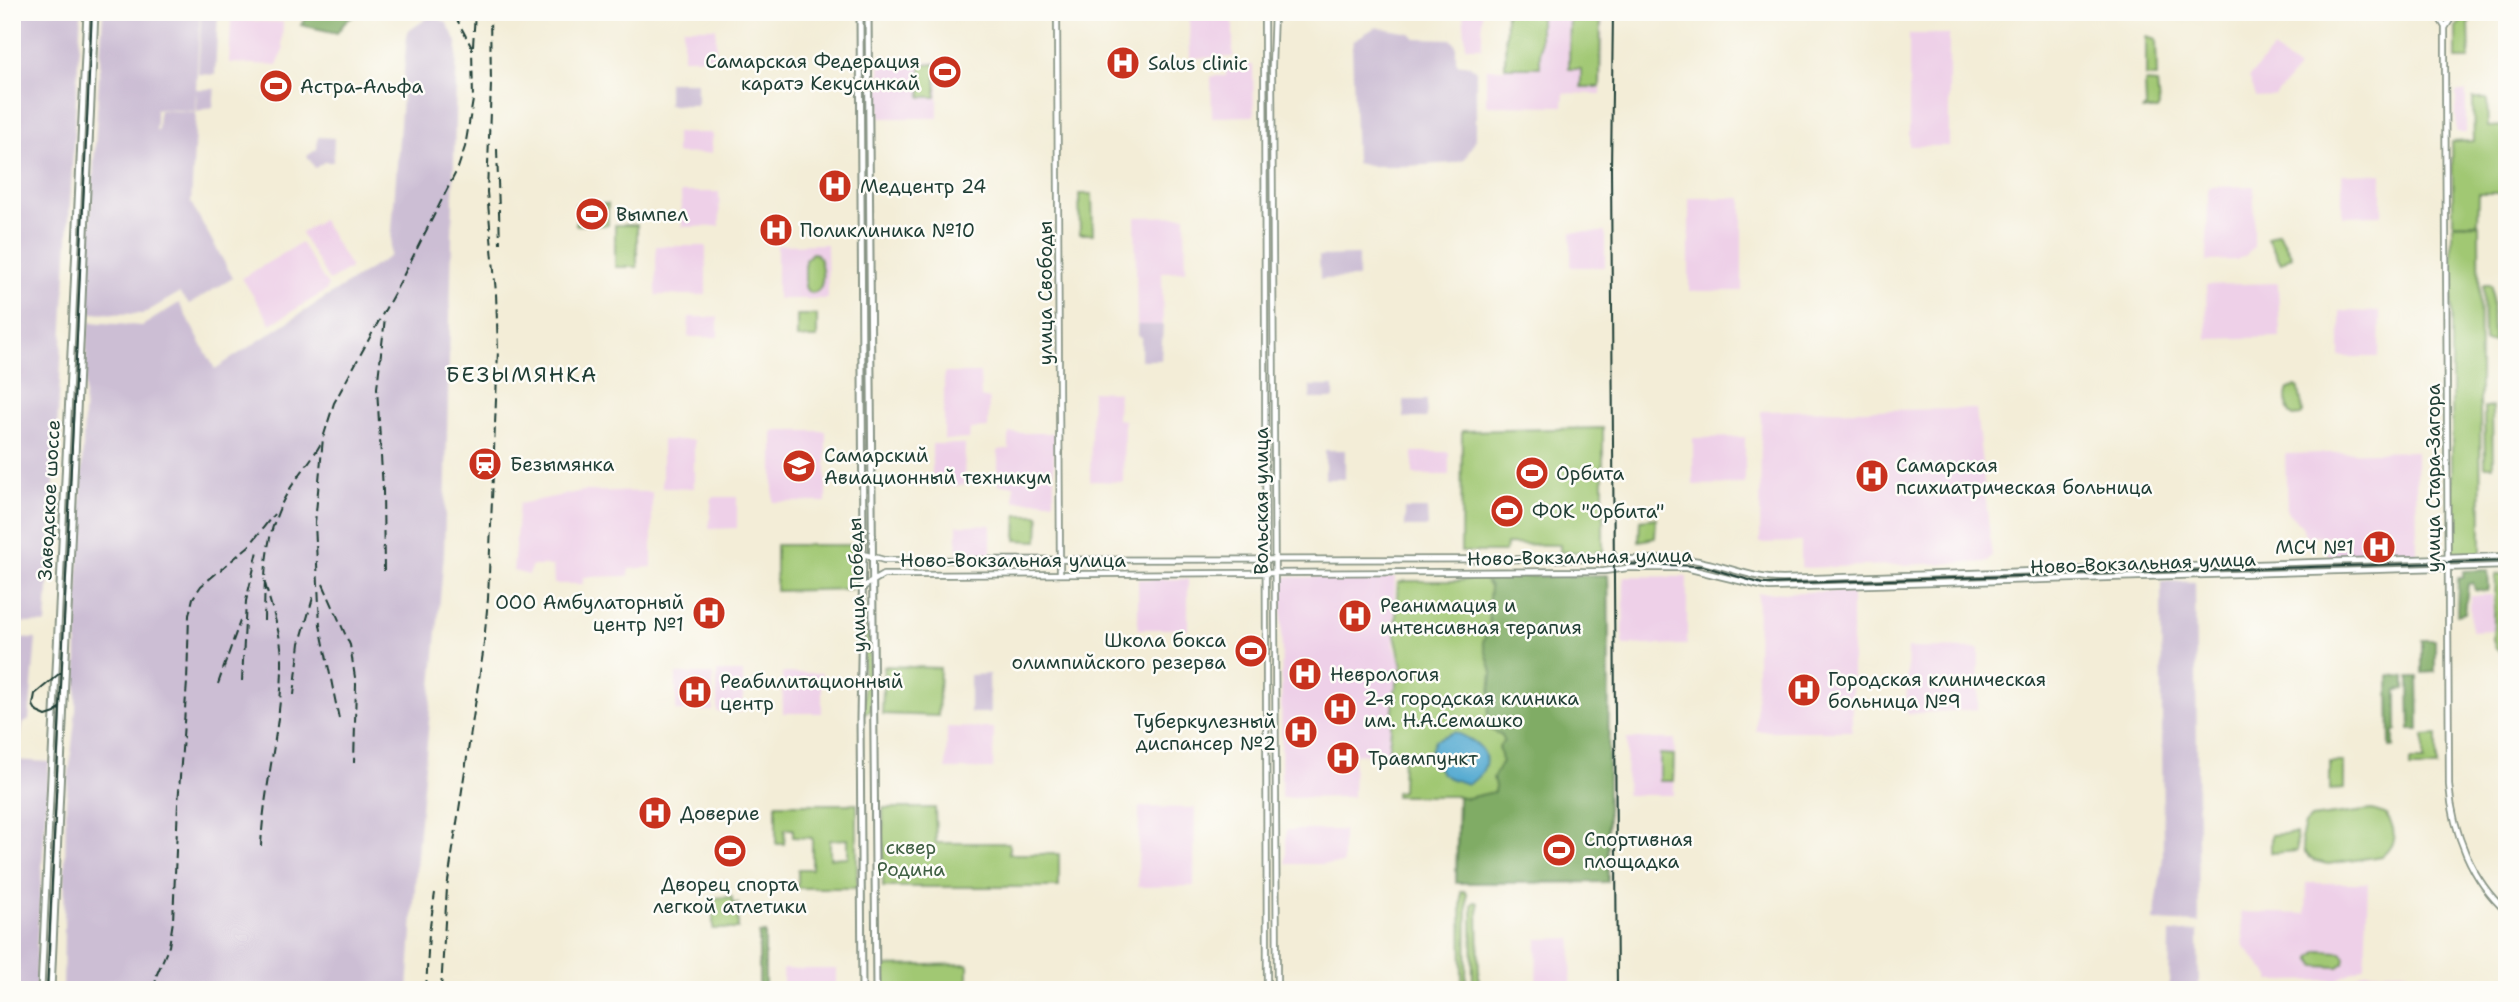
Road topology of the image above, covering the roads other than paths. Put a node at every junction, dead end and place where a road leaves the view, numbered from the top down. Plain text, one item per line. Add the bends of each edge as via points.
1 (87, 12) edge
2 (95, 12) edge
3 (632, 12) edge
4 (652, 12) edge
5 (860, 12) edge
6 (868, 12) edge
7 (1057, 12) edge
8 (1274, 12) edge
9 (2436, 12) edge
10 (2455, 12) edge
11 (1263, 14) edge
12 (868, 21) junction
13 (860, 22) junction
14 (2445, 28) junction
15 (85, 144) junction
16 (869, 172) junction
17 (860, 173) junction
18 (76, 318) junction
19 (861, 365) junction
20 (870, 365) junction
21 (870, 471) junction
22 (862, 472) junction
23 (862, 486) junction
24 (870, 486) junction
25 (863, 554) junction
26 (2507, 555) edge
27 (871, 557) junction
28 (2448, 558) junction
29 (1265, 559) junction
30 (1275, 559) junction
31 (1060, 560) junction
32 (2507, 566) edge
33 (2448, 568) junction
34 (1275, 572) junction
35 (1060, 573) junction
36 (1265, 573) junction
37 (873, 583) junction
38 (863, 587) junction
39 (874, 601) junction
40 (863, 602) junction
41 (60, 752) junction
42 (53, 753) junction
43 (2507, 912) edge
44 (43, 956) junction
45 (51, 956) junction
46 (41, 990) edge
47 (51, 990) edge
48 (862, 990) edge
49 (876, 990) edge
50 (1267, 990) edge
51 (1277, 990) edge

1 - 15 main road, Заводское шоссе
2 - 15 main road, Заводское шоссе
3 - 4 main road
5 - 13 main road, улица Победы
6 - 12 main road, улица Победы
7 - 31 main road, улица Свободы
8 - 30 main road, Вольская улица
9 - 14 main road, улица Стара-Загора
10 - 14 main road
11 - 29 main road, Вольская улица
12 - 13 main road via 864,17
12 - 16 main road, улица Победы
13 - 17 main road, улица Победы
14 - 28 main road, улица Стара-Загора
15 - 18 main road, Заводское шоссе
16 - 17 main road
16 - 20 main road, улица Победы
17 - 19 main road, улица Победы
18 - 41 main road, Заводское шоссе
18 - 42 main road, Заводское шоссе
19 - 20 main road
19 - 22 main road, улица Победы
20 - 21 main road, улица Победы
21 - 22 main road via 867,476
21 - 24 main road, улица Победы
22 - 23 main road, улица Победы
23 - 24 main road
23 - 25 main road, улица Победы
24 - 27 main road, улица Победы
25 - 27 main road, Ново-Вокзальная улица
25 - 38 main road, улица Победы
26 - 28 main road, Ново-Вокзальная улица
27 - 31 main road, Ново-Вокзальная улица
27 - 37 main road, улица Победы
28 - 30 main road, Ново-Вокзальная улица via 1783,579 1685,559
28 - 33 main road, улица Стара-Загора
29 - 30 main road, Ново-Вокзальная улица
29 - 31 main road, Ново-Вокзальная улица
29 - 36 main road, Вольская улица
30 - 34 main road, Вольская улица
31 - 35 main road, улица Свободы
32 - 33 main road, Ново-Вокзальная улица
33 - 34 main road, Ново-Вокзальная улица via 1769,588 1686,568
33 - 43 main road, улица Стара-Загора via 2450,799 2467,858 2488,894
34 - 36 main road, Ново-Вокзальная улица
34 - 51 main road, Вольская улица
35 - 36 main road, Ново-Вокзальная улица
35 - 37 main road, Ново-Вокзальная улица via 883,575
36 - 50 main road, Вольская улица
37 - 38 main road, Ново-Вокзальная улица
37 - 39 main road, улица Победы
38 - 40 main road, улица Победы
39 - 40 main road via 869,596
39 - 49 main road, улица Победы
40 - 48 main road, улица Победы
41 - 42 main road
41 - 45 main road, Заводское шоссе
42 - 44 main road, Заводское шоссе
44 - 45 main road
44 - 46 main road, Заводское шоссе
45 - 47 main road, Заводское шоссе

